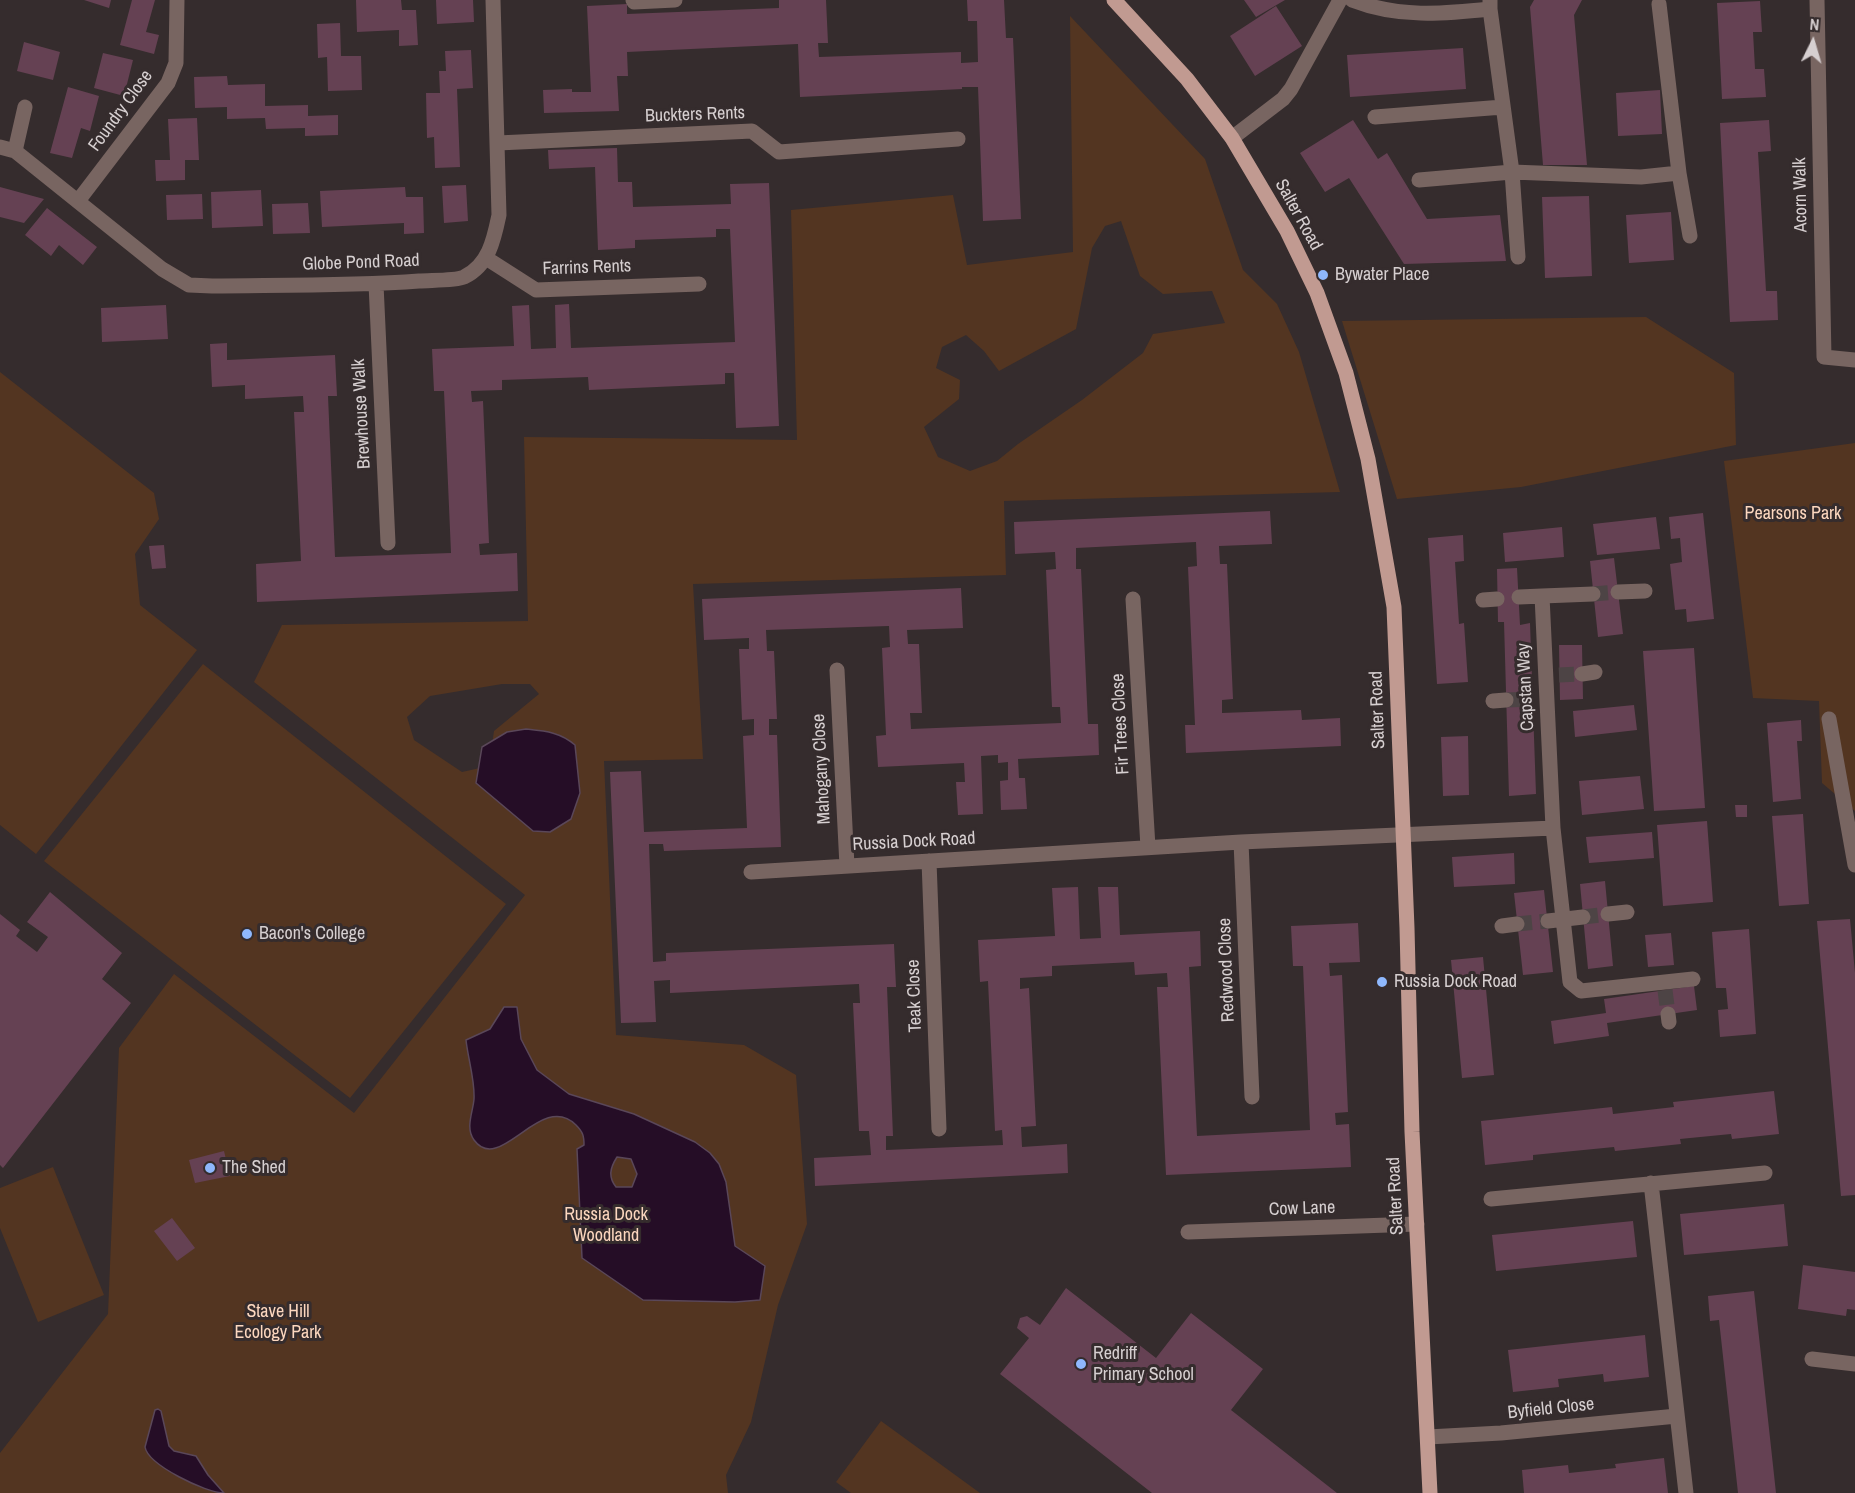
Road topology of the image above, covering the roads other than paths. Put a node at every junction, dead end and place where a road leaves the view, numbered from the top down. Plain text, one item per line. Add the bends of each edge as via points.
1 (177, 0) edge
2 (493, 0) edge
3 (633, 0) edge
4 (675, 0) edge
5 (1114, 0) edge
6 (1340, 0) edge
7 (1352, 0) edge
8 (1817, 0) edge
9 (1490, 4) edge
10 (1659, 4) dead end
11 (25, 107) dead end
12 (1503, 107) junction
13 (1375, 117) dead end
14 (1232, 138) junction
15 (958, 140) dead end
16 (498, 143) junction
17 (0, 147) edge
18 (15, 151) junction
19 (1512, 172) junction
20 (1679, 173) junction
21 (1419, 180) dead end
22 (78, 201) junction
23 (1690, 236) dead end
24 (1518, 257) dead end
25 (486, 258) junction
26 (376, 284) junction
27 (699, 284) dead end
28 (1855, 360) edge
29 (388, 543) dead end
30 (1645, 591) dead end
31 (1618, 592) tunnel mouth
32 (1593, 594) tunnel mouth
33 (1542, 596) junction
34 (1519, 597) dead end
35 (1133, 599) dead end
36 (837, 670) dead end
37 (1829, 719) dead end
38 (1553, 828) junction
39 (1403, 834) junction
40 (1241, 842) junction
41 (1853, 845) edge
42 (1148, 848) junction
43 (929, 861) junction
44 (1855, 865) edge
45 (847, 866) junction
46 (751, 872) dead end
47 (1627, 912) dead end
48 (1608, 914) tunnel mouth
49 (1583, 917) tunnel mouth
50 (1555, 920) junction
51 (1517, 924) tunnel mouth
52 (1502, 926) dead end
53 (1692, 979) dead end
54 (1252, 1096) dead end
55 (939, 1129) dead end
56 (1765, 1173) dead end
57 (1651, 1183) junction
58 (1491, 1199) dead end
59 (1417, 1224) junction
60 (1188, 1232) dead end
61 (1812, 1359) dead end
62 (1855, 1364) edge
63 (1677, 1416) junction
64 (1428, 1437) junction
65 (1430, 1493) edge
66 (1686, 1493) edge

1 - 22 street, Foundry Close via 176,63 168,84
2 - 16 street, Globe Pond Road
3 - 4 street
5 - 14 main road, Salter Road via 1187,79
6 - 14 street via 1287,94
7 - 9 street via 1371,8 1408,14 1446,14
8 - 28 street, Acorn Walk via 1824,357
9 - 12 street
10 - 20 street
11 - 18 street
12 - 13 street
12 - 19 street
14 - 39 main road, Salter Road via 1287,231 1317,293 1346,373 1368,459 1394,607
15 - 16 street, Buckters Rents via 779,152 752,131
16 - 25 street, Globe Pond Road via 499,215
17 - 18 street, Globe Pond Road
18 - 22 street, Globe Pond Road
19 - 20 street via 1641,177
19 - 21 street
19 - 24 street
20 - 23 street
22 - 26 street, Globe Pond Road via 162,269 189,285
25 - 26 street, Globe Pond Road via 463,278
25 - 27 street, Farrins Rents via 536,290
26 - 29 street, Brewhouse Walk
30 - 31 street
32 - 33 street
33 - 34 street
33 - 38 street, Capstan Way via 1552,675 1540,699
35 - 42 street, Fir Trees Close
36 - 45 street, Mahogany Close
37 - 41 street
38 - 39 street
38 - 50 street, Capstan Way
39 - 40 street, Russia Dock Road
39 - 59 main road, Salter Road
40 - 42 street, Russia Dock Road
40 - 54 street, Redwood Close
41 - 44 street
42 - 43 street, Russia Dock Road
43 - 45 street, Russia Dock Road
43 - 55 street, Teak Close
45 - 46 street, Russia Dock Road
47 - 48 street
49 - 50 street
50 - 53 street, Capstan Way via 1570,982 1581,991 1664,986
51 - 52 street
56 - 57 street
57 - 58 street
57 - 63 street
59 - 60 street, Cow Lane
59 - 64 main road, Salter Road
61 - 62 street
63 - 64 street, Byfield Close
63 - 66 street
64 - 65 main road, Salter Road

